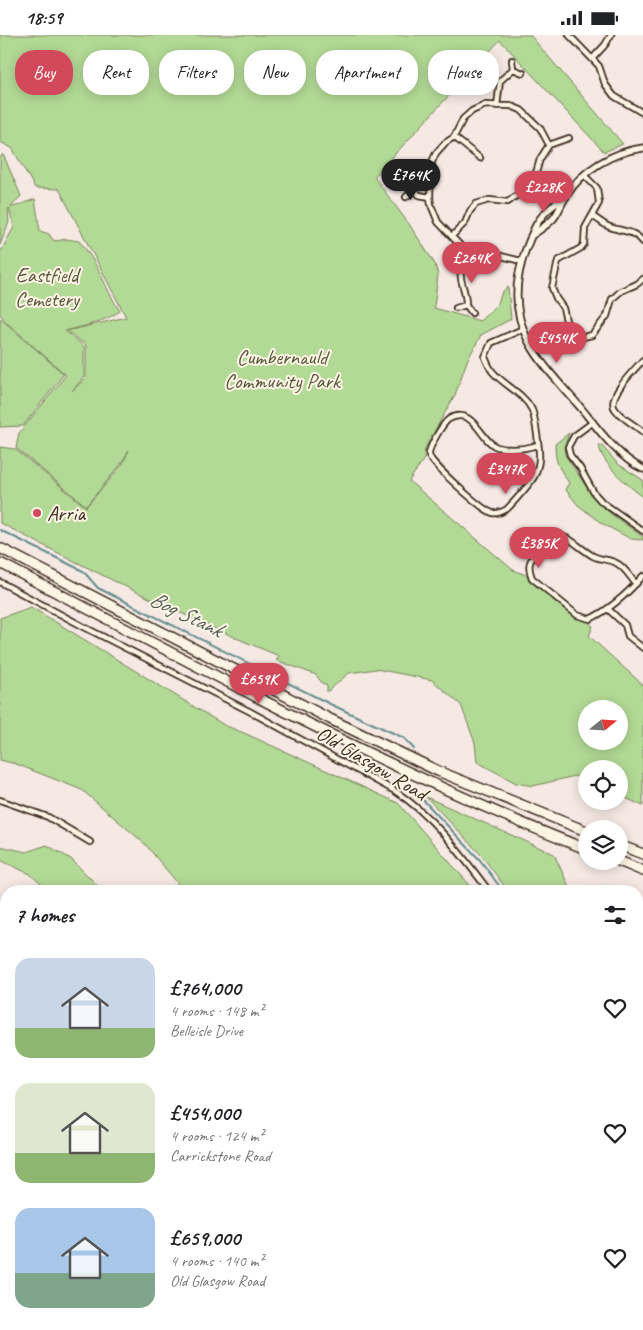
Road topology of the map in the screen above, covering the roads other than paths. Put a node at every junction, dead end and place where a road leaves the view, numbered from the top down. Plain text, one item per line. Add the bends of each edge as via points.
1 (569, 35) edge
2 (611, 35) edge
3 (592, 59) junction
4 (512, 60) dead end
5 (513, 69) junction
6 (523, 73) dead end
7 (497, 105) junction
8 (643, 113) edge
9 (454, 137) junction
10 (570, 138) dead end
11 (549, 145) junction
12 (643, 148) edge
13 (480, 158) dead end
14 (584, 175) junction
15 (407, 181) dead end
16 (414, 190) junction
17 (406, 197) dead end
18 (430, 197) junction
19 (566, 197) junction
20 (592, 216) junction
21 (452, 236) junction
22 (531, 237) junction
23 (643, 242) edge
24 (469, 255) junction
25 (520, 261) junction
26 (643, 279) edge
27 (466, 305) junction
28 (456, 308) dead end
29 (472, 313) dead end
30 (523, 329) junction
31 (643, 360) edge
32 (593, 422) junction
33 (643, 432) edge
34 (538, 445) junction
35 (643, 469) edge
36 (643, 531) edge
37 (0, 548) edge
38 (0, 563) edge
39 (643, 576) edge
40 (0, 582) edge
41 (636, 584) junction
42 (608, 609) junction
43 (643, 648) edge
44 (0, 800) edge
45 (578, 828) edge
46 (90, 842) dead end
47 (578, 846) edge
48 (628, 848) edge
49 (643, 854) edge
50 (628, 865) edge
51 (643, 871) edge
52 (484, 885) edge
53 (139, 1330) edge
54 (150, 1330) edge

1 - 3 street
2 - 3 street
3 - 8 street via 614,96
4 - 5 street
5 - 6 street
5 - 7 street via 500,81
7 - 9 street via 485,105 472,111 463,119
7 - 11 street via 521,110 530,116
9 - 13 street
9 - 18 street via 436,153 432,162
10 - 11 street
11 - 21 street via 529,186 508,202 489,200 476,204 465,223
12 - 14 street via 607,159
14 - 19 street
14 - 20 street via 597,189 599,203
15 - 16 street
16 - 17 street
16 - 18 street via 419,195
18 - 21 street via 438,222
19 - 22 street via 552,220
19 - 22 street via 554,203 537,222
20 - 23 street via 609,227 630,231
20 - 26 street via 585,228 581,249 558,261 552,288 563,307 571,333 578,338 592,335 607,316 612,299
21 - 24 street
22 - 25 street
24 - 25 street via 482,262 497,255
24 - 27 street via 460,267
25 - 30 street via 516,290
27 - 28 street
27 - 29 street
30 - 32 street via 538,356
30 - 34 street via 491,343 485,357 491,371 527,402 533,412
31 - 33 street via 612,402 613,408
32 - 35 street via 631,464
32 - 36 street via 574,436 568,447 570,455 602,502
34 - 34 street via 539,459 534,477 506,510 494,513 456,485 429,455 444,425 456,417 470,419 494,447 513,450
37 - 45 highway via 330,719 438,771
38 - 47 highway via 328,733 434,784
39 - 41 street
40 - 52 street, Old Glasgow Road via 249,711 394,791 420,809 442,831
41 - 42 street
41 - 42 street via 618,563 597,558 570,538 546,543 530,559 528,569 532,578 577,615 590,619
42 - 43 street via 625,625 628,636
44 - 46 street via 48,817
48 - 49 highway
50 - 51 highway
53 - 54 main road

